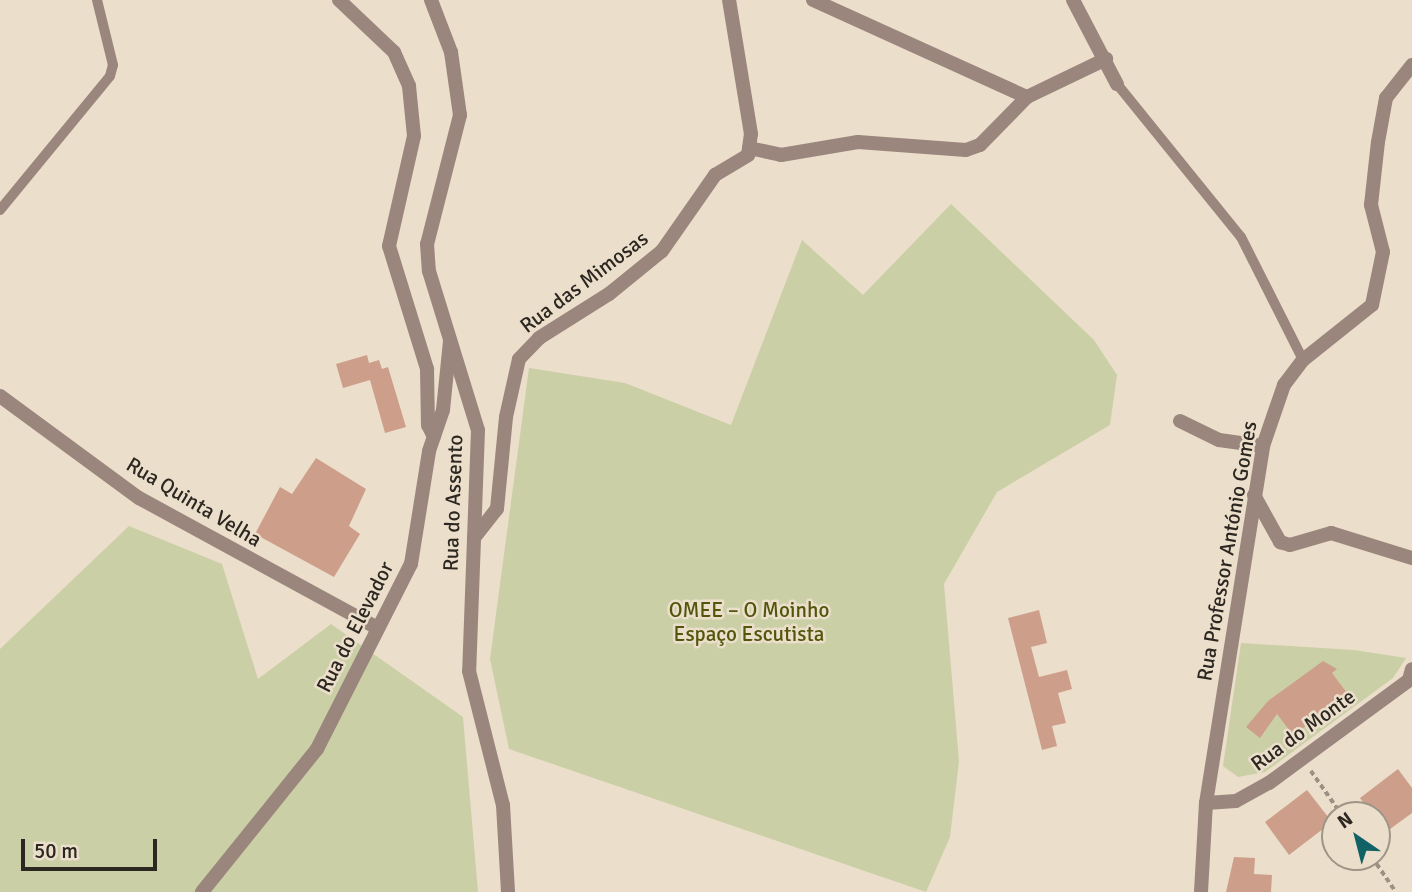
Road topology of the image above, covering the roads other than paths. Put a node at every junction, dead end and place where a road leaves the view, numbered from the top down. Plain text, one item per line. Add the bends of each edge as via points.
1 (97, 0) edge
2 (339, 0) edge
3 (431, 0) edge
4 (729, 0) edge
5 (813, 0) edge
6 (1073, 0) edge
7 (1106, 59) junction
8 (1412, 65) edge
9 (1117, 84) joint
10 (1027, 97) junction
11 (749, 148) junction
12 (0, 210) edge
13 (450, 339) junction
14 (1303, 360) junction
15 (0, 396) edge
16 (1180, 421) dead end
17 (434, 438) junction
18 (1263, 446) junction
19 (1254, 495) junction
20 (474, 538) junction
21 (1412, 558) edge
22 (376, 627) junction
23 (1411, 676) edge
24 (1206, 803) junction
25 (202, 892) edge
26 (508, 892) edge
27 (1201, 892) edge

1 - 12 lane via 113,65 110,76
2 - 17 street via 394,52 409,86 414,136 389,246 427,369 428,425
3 - 13 street, Rua do Assento via 451,52 460,115 427,244
4 - 11 street via 751,134
5 - 10 street
6 - 7 street
7 - 9 street
7 - 10 street
8 - 14 street, Rua Professor António Gomes via 1386,98 1378,142 1371,205 1383,252 1372,305
9 - 14 lane via 1241,237
10 - 11 street via 986,140 966,150 858,142 780,155
11 - 20 street, Rua das Mimosas via 748,155 715,175 662,251 609,294 539,338 519,359 506,417 497,509
13 - 17 street, Rua do Elevador via 443,410
13 - 20 street, Rua do Assento via 478,430
14 - 18 street, Rua Professor António Gomes via 1284,385
15 - 22 street, Rua Quinta Velha via 139,498
16 - 18 street via 1219,440
17 - 22 street, Rua do Elevador via 411,565
18 - 19 street, Rua Professor António Gomes
19 - 21 street via 1280,542 1290,545 1331,533
19 - 24 street, Rua Professor António Gomes
20 - 26 street, Rua do Assento via 468,671 503,805
22 - 25 street, Rua do Elevador via 317,749
23 - 24 street, Rua do Monte via 1302,758 1236,800
24 - 27 street, Rua Professor António Gomes

